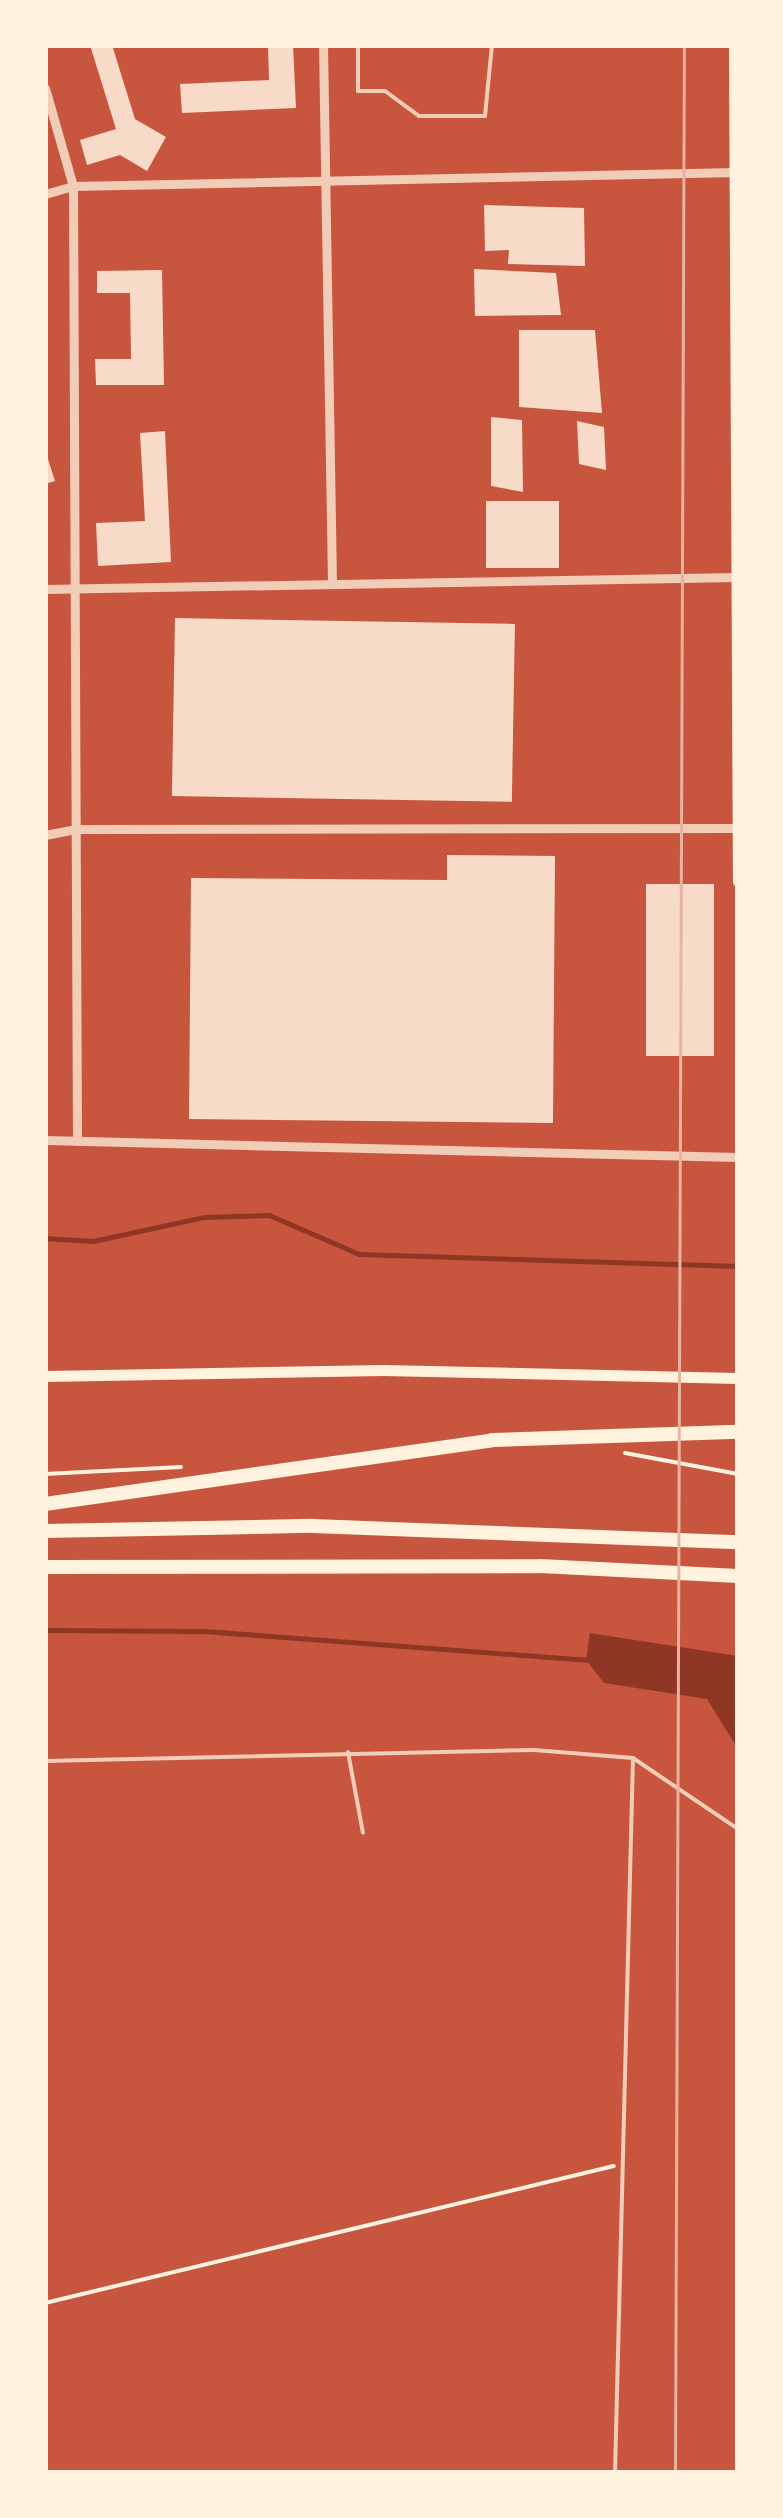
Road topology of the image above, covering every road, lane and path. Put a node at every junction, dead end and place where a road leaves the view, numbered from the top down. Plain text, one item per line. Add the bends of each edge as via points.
1 (324, 45) edge
2 (358, 45) edge
3 (492, 45) edge
4 (734, 45) edge
5 (45, 88) edge
6 (736, 172) edge
7 (326, 180) junction
8 (73, 186) junction
9 (45, 194) edge
10 (736, 577) edge
11 (332, 581) junction
12 (74, 584) junction
13 (45, 588) edge
14 (738, 662) edge
15 (738, 828) edge
16 (76, 829) junction
17 (45, 834) edge
18 (738, 881) edge
19 (45, 1140) edge
20 (77, 1141) junction
21 (738, 1157) edge
22 (45, 1376) edge
23 (738, 1378) edge
24 (738, 1432) edge
25 (45, 1504) edge
26 (45, 1531) edge
27 (738, 1542) edge
28 (45, 1567) edge
29 (738, 1576) edge
30 (348, 1752) junction
31 (634, 1758) junction
32 (45, 1761) edge
33 (738, 1829) edge
34 (363, 1832) dead end
35 (624, 2163) junction
36 (45, 2302) edge
37 (616, 2473) edge

1 - 7 street
2 - 3 lane via 358,92 385,91 419,116 485,116
4 - 6 main road
5 - 8 street
6 - 7 street
6 - 10 main road
7 - 8 street
7 - 11 street
8 - 9 street
8 - 12 street
10 - 11 street
10 - 14 main road
11 - 12 street
12 - 13 street
12 - 16 street
14 - 15 main road
15 - 16 street
15 - 18 main road
16 - 17 street
16 - 20 street
19 - 20 street
20 - 21 street
22 - 23 main road via 383,1370
24 - 25 highway via 492,1440
26 - 27 highway via 350,1527
28 - 29 highway via 540,1566
30 - 31 lane via 534,1750
30 - 32 lane
30 - 34 lane
31 - 33 lane
31 - 35 lane
35 - 36 path
35 - 37 lane

